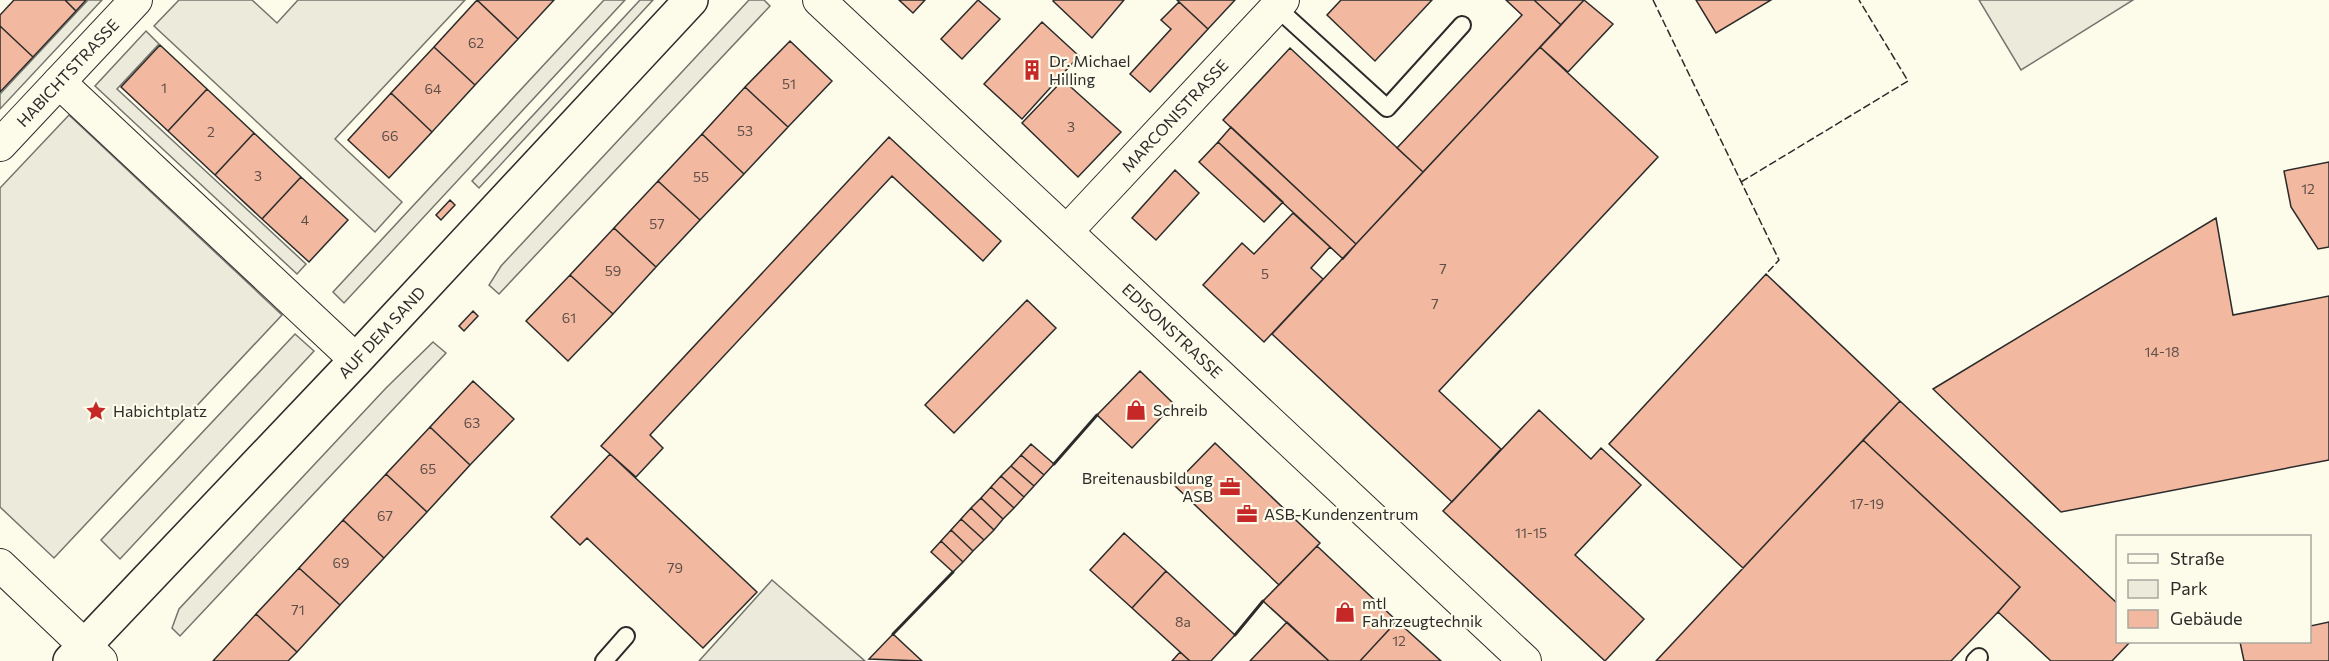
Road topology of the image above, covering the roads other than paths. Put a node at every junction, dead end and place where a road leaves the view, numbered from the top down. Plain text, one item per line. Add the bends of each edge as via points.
1 (136, 0) edge
2 (691, 0) edge
3 (819, 0) edge
4 (1279, 4) edge
5 (1462, 25) dead end
6 (58, 82) junction
7 (0, 145) edge
8 (1067, 231) junction
9 (356, 360) junction
10 (0, 566) edge
11 (626, 636) dead end
12 (85, 656) edge
13 (604, 661) edge
14 (1525, 661) edge

1 - 6 street, HABICHTSTRASSE
2 - 9 street, AUF DEM SAND
3 - 8 street, EDISONSTRASSE
4 - 5 lane via 1387,108
4 - 8 street, MARCONISTRASSE
6 - 7 street, HABICHTSTRASSE
6 - 9 street
8 - 14 street, EDISONSTRASSE
9 - 12 street, AUF DEM SAND
10 - 12 street
11 - 13 lane

